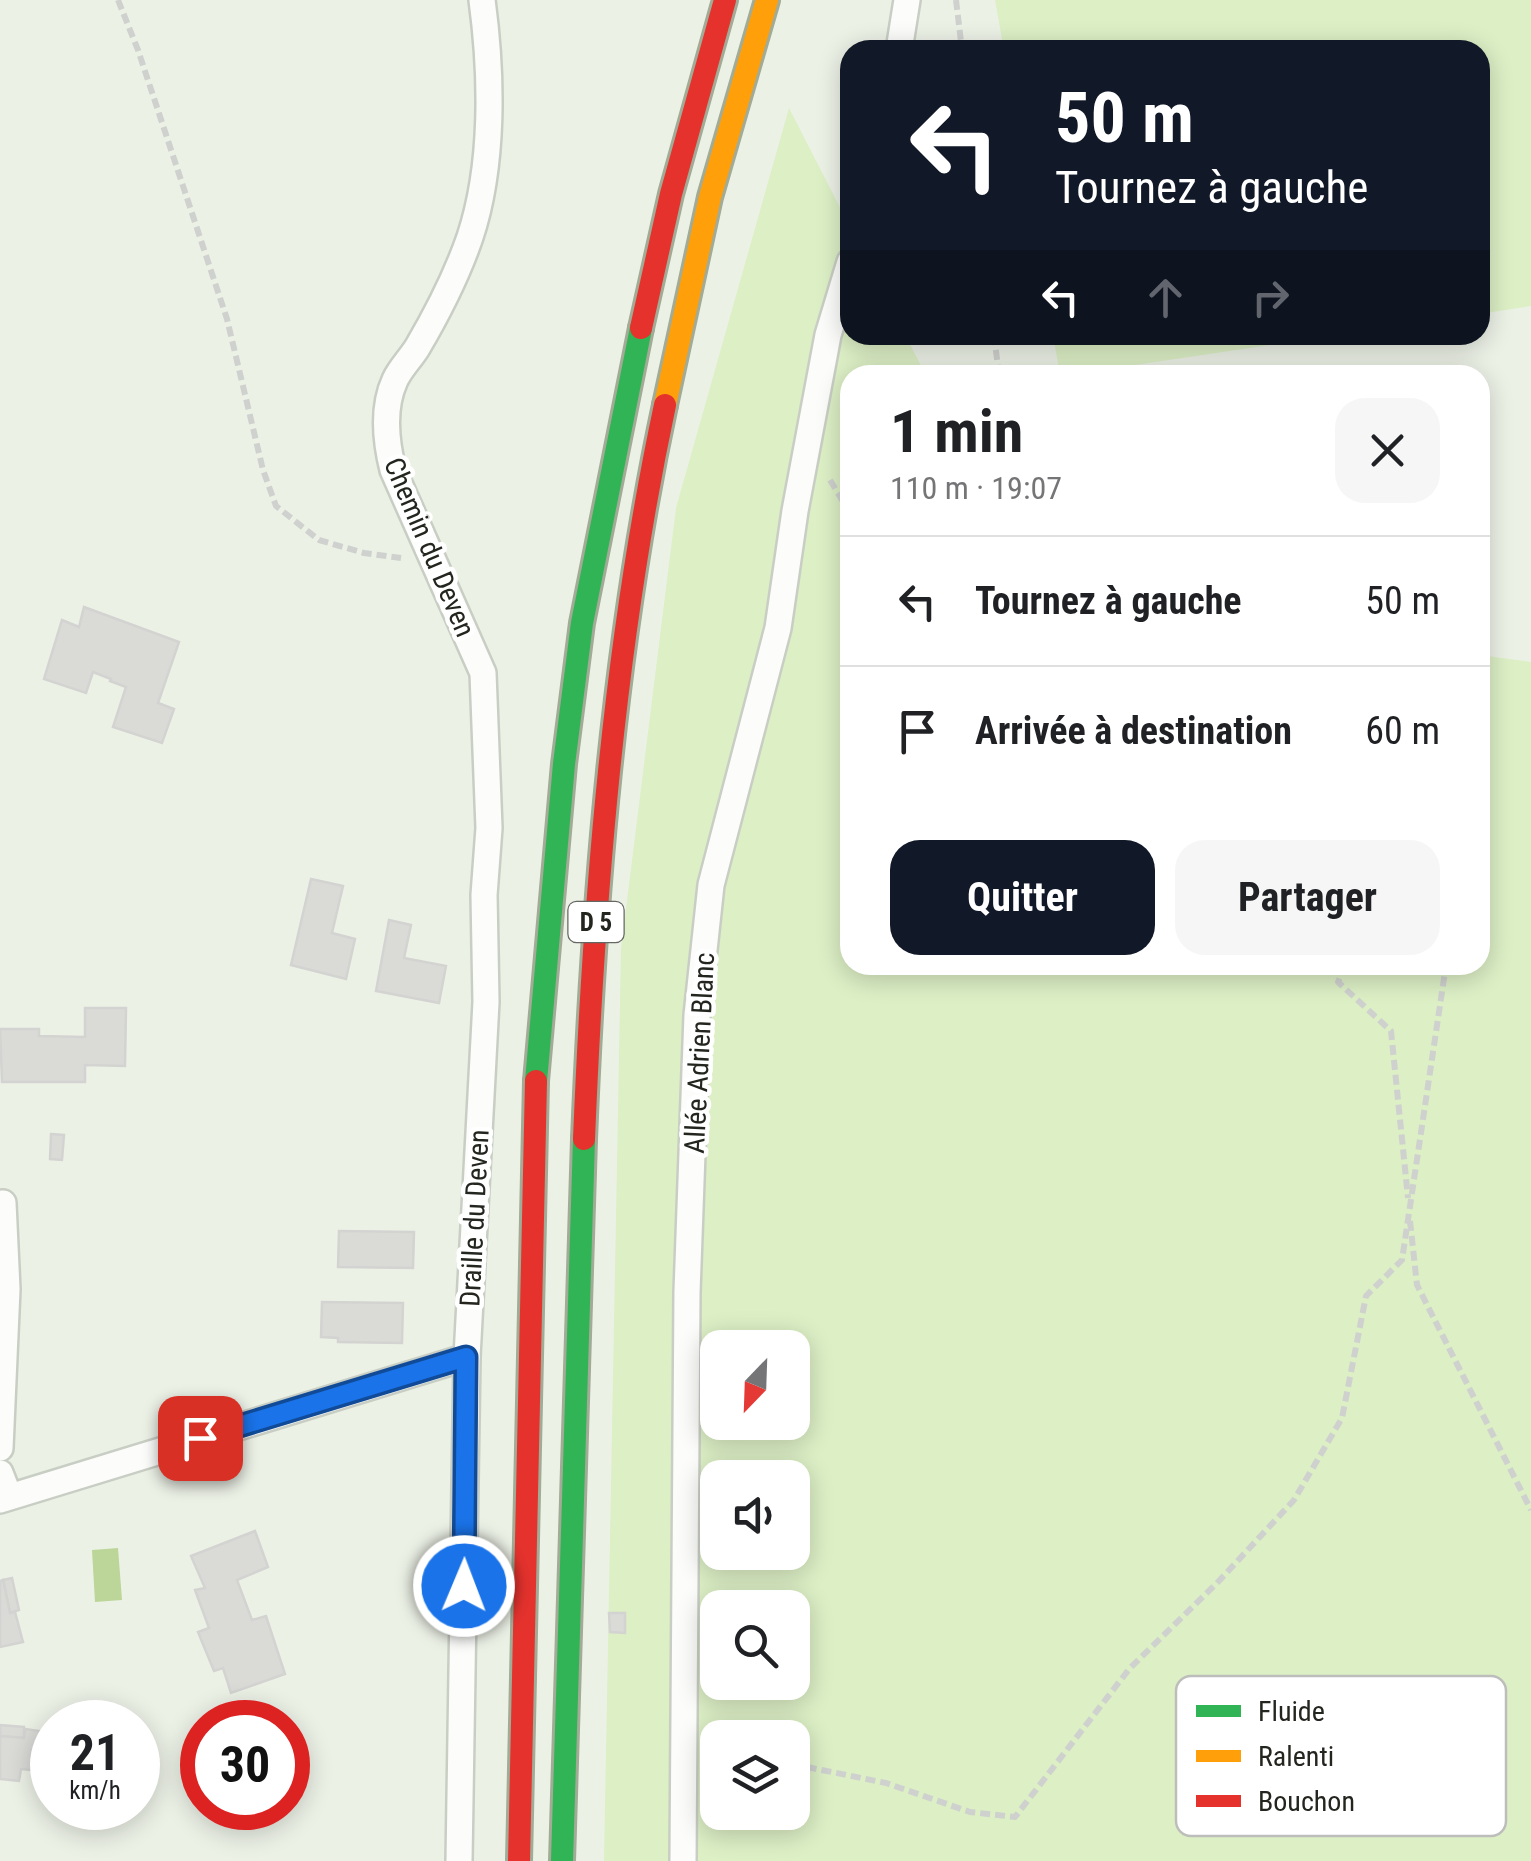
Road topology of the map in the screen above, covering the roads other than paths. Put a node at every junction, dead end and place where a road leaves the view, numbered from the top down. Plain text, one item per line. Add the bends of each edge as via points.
1 (482, 0) edge
2 (725, 0) edge
3 (766, 0) edge
4 (906, 0) edge
5 (900, 40) edge
6 (840, 295) edge
7 (479, 1115) joint
8 (3, 1204) dead end
9 (466, 1357) junction
10 (0, 1448) edge
11 (3, 1490) edge
12 (460, 1861) edge
13 (519, 1861) edge
14 (562, 1861) edge
15 (683, 1861) edge

1 - 7 street, Chemin du Deven via 488,166 470,236 444,297 394,381 385,435 394,470 483,673 488,828
2 - 13 main road, D 5 via 671,194 620,420 564,764 533,1114
3 - 14 main road, D 5 via 710,197 660,434 602,842 577,1301
4 - 5 street
6 - 15 street, Allée Adrien Blanc via 778,628 711,885 697,1015 687,1292
7 - 9 street, Draille du Deven
8 - 10 street via 7,1289
9 - 11 street
9 - 12 street, Draille du Deven

